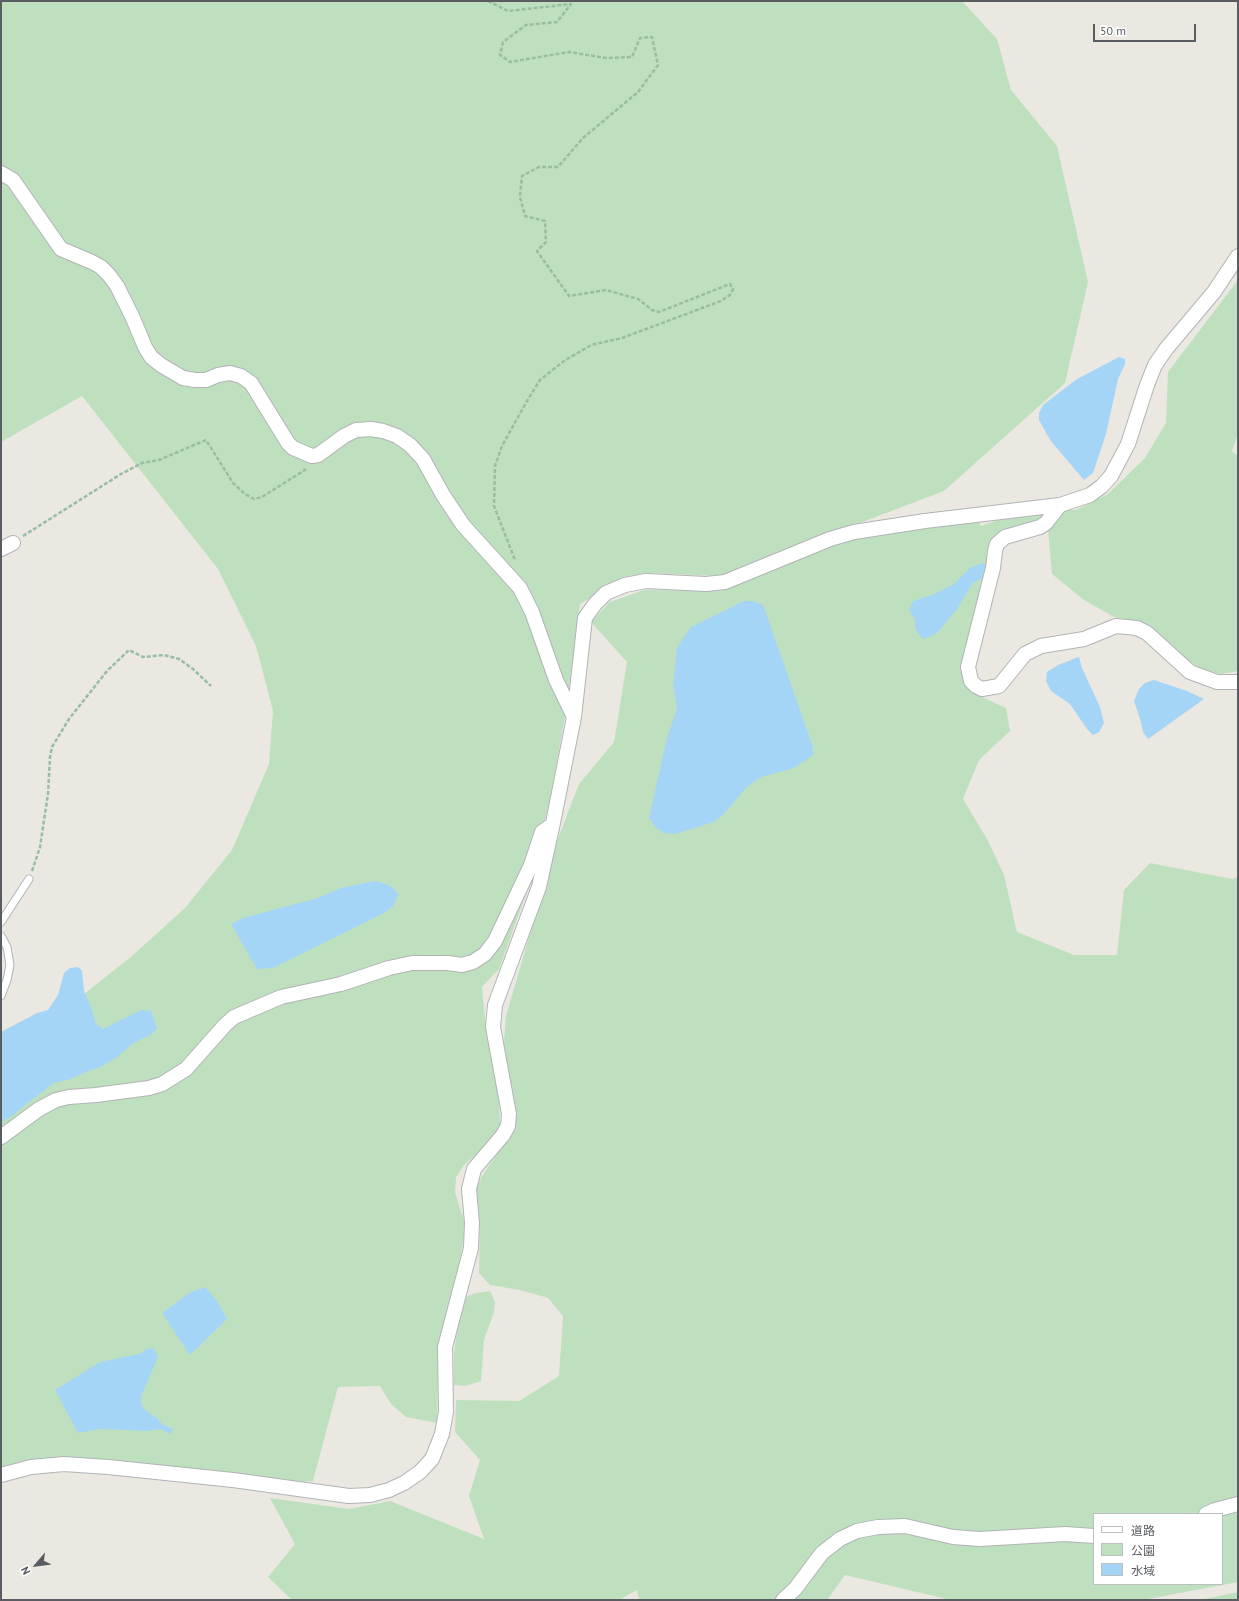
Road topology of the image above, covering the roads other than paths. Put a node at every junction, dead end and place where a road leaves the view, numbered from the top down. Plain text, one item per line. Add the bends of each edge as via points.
1 (1, 173) edge
2 (1238, 256) edge
3 (1060, 505) junction
4 (1238, 682) edge
5 (574, 717) junction
6 (553, 823) junction
7 (29, 879) road end
8 (1, 922) edge
9 (1, 936) edge
10 (1, 996) edge
11 (1, 1137) edge
12 (1, 1475) edge
13 (1238, 1504) edge
14 (1208, 1513) edge
15 (1093, 1536) edge
16 (783, 1600) edge

1 - 5 street via 13,180 61,249 92,262 109,275 117,286 151,357 172,372 194,380 206,380 230,372 241,376 251,383 288,444 312,456 318,455 356,430 383,431 397,436 410,445 423,459 463,525 520,588 532,612 556,680
2 - 3 street via 1214,292 1155,366 1128,444 1111,476 1090,495
3 - 4 street via 1040,527 1005,537 997,544 968,667 971,681 976,686 982,689 999,686 1025,654 1041,646 1084,639 1116,626 1137,628 1147,633 1190,672 1217,682
3 - 5 street via 854,532 830,539 725,582 706,584 646,581 625,585 606,593 585,618
5 - 6 street
6 - 11 street via 542,832 531,865 495,941 485,954 473,962 462,965 412,963 341,984 281,997 234,1017 186,1069 162,1084 149,1088 56,1100 38,1109
6 - 12 street via 538,887 496,1005 493,1027 509,1114 508,1126 474,1169 469,1189 471,1248 445,1347 446,1412 442,1434 432,1459 420,1472 389,1490 370,1495 349,1496 233,1480 64,1464 31,1467
7 - 8 lane
9 - 10 lane via 7,948 10,965
13 - 14 street
15 - 16 street via 1065,1534 980,1539 954,1537 905,1526 878,1526 857,1531 840,1539 822,1553 795,1589

